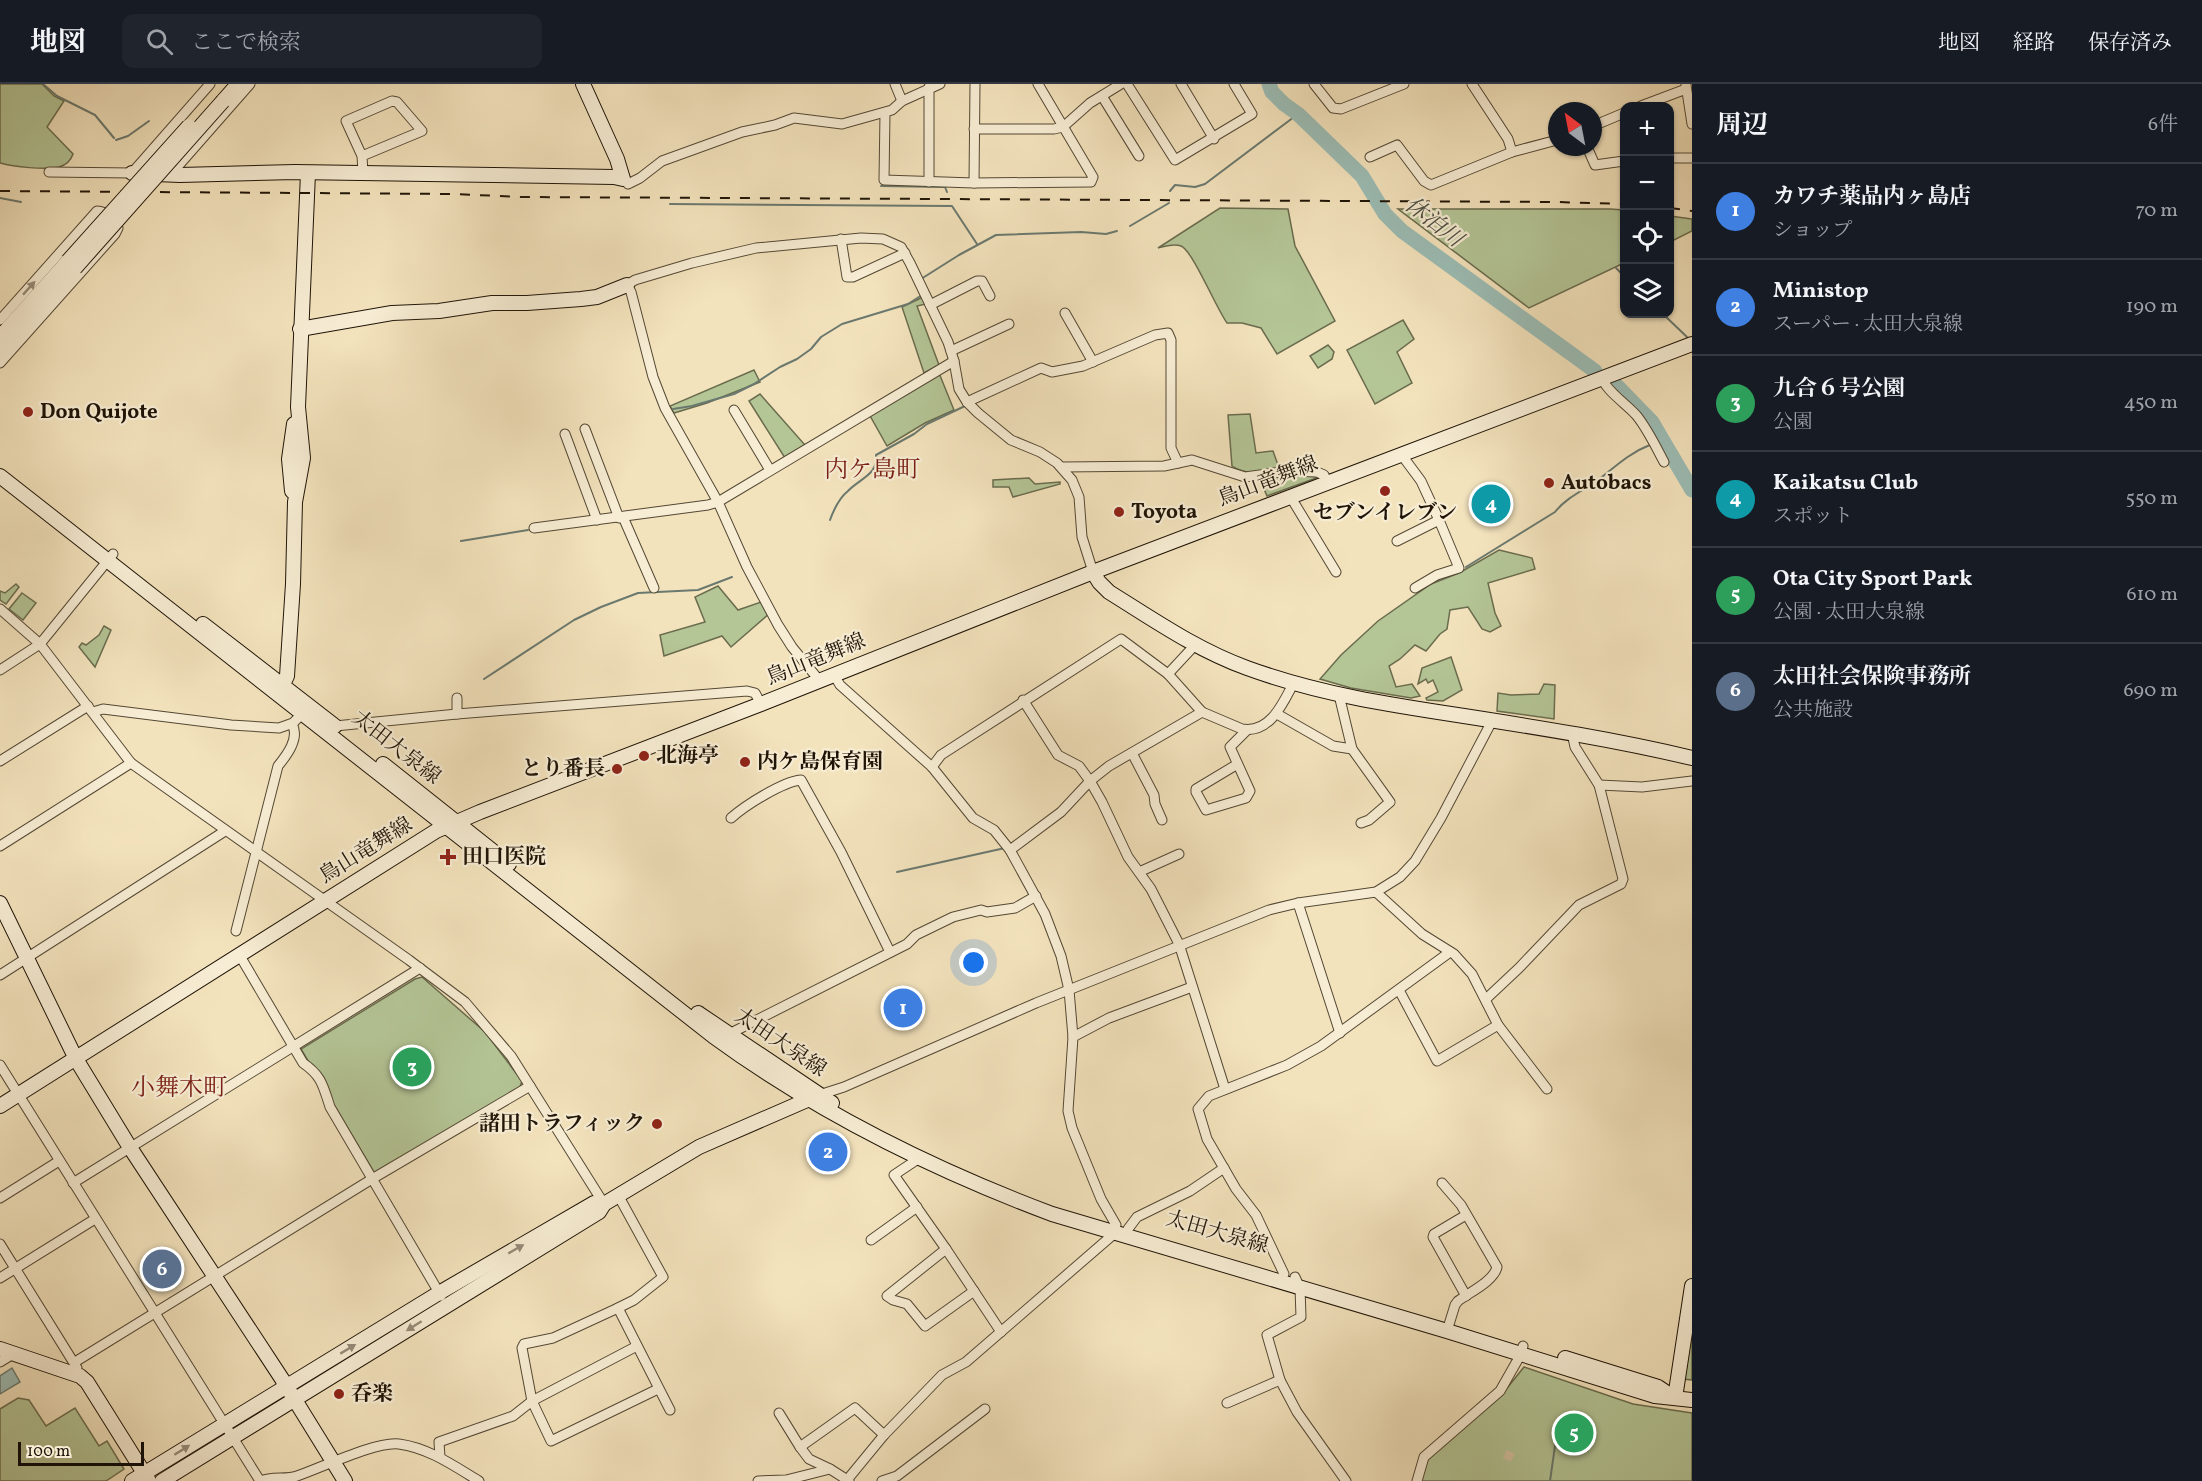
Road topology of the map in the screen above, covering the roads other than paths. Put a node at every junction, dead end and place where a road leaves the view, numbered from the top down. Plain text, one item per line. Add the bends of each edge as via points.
1 (238, 84) edge
2 (250, 84) edge
3 (583, 84) edge
4 (895, 84) edge
5 (940, 84) edge
6 (975, 84) edge
7 (1038, 84) edge
8 (1121, 84) edge
9 (1127, 84) edge
10 (1181, 84) edge
11 (1234, 84) edge
12 (1314, 84) edge
13 (1404, 84) edge
14 (1472, 84) edge
15 (929, 87) junction
16 (1686, 87) edge
17 (219, 91) edge
18 (1102, 96) junction
19 (902, 101) junction
20 (1650, 102) edge
21 (885, 113) junction
22 (1620, 115) edge
23 (1602, 122) edge
24 (1692, 124) edge
25 (1063, 127) junction
26 (974, 129) junction
27 (1214, 139) junction
28 (1548, 142) edge
29 (1512, 152) junction
30 (362, 156) junction
31 (1139, 156) dead end
32 (1591, 156) edge
33 (1371, 157) dead end
34 (1674, 158) edge
35 (1692, 158) edge
36 (1620, 162) edge
37 (49, 172) dead end
38 (132, 173) junction
39 (308, 173) junction
40 (363, 173) junction
41 (171, 174) junction
42 (928, 182) junction
43 (974, 183) junction
44 (628, 184) dead end
45 (841, 239) junction
46 (905, 254) junction
47 (70, 264) junction
48 (627, 285) junction
49 (990, 296) dead end
50 (930, 305) junction
51 (1065, 313) dead end
52 (0, 320) edge
53 (1009, 324) dead end
54 (300, 330) junction
55 (0, 337) edge
56 (1692, 344) edge
57 (0, 352) edge
58 (953, 356) junction
59 (1093, 362) junction
60 (0, 363) edge
61 (1602, 378) junction
62 (967, 402) junction
63 (734, 410) dead end
64 (585, 429) dead end
65 (566, 434) dead end
66 (1401, 454) junction
67 (1664, 462) dead end
68 (1178, 463) junction
69 (0, 465) edge
70 (1062, 467) junction
71 (770, 470) junction
72 (0, 476) edge
73 (1327, 482) junction
74 (1290, 496) junction
75 (718, 502) junction
76 (621, 517) junction
77 (597, 520) junction
78 (1439, 520) junction
79 (534, 528) dead end
80 (1397, 541) dead end
81 (110, 557) junction
82 (1093, 572) junction
83 (1336, 572) dead end
84 (654, 588) dead end
85 (1415, 588) dead end
86 (0, 609) edge
87 (40, 644) junction
88 (1196, 645) junction
89 (0, 670) edge
90 (1168, 674) junction
91 (834, 675) junction
92 (819, 681) junction
93 (1293, 684) junction
94 (281, 690) junction
95 (1339, 695) junction
96 (457, 698) dead end
97 (1023, 700) junction
98 (761, 704) junction
99 (90, 709) junction
100 (306, 710) junction
101 (1202, 712) junction
102 (457, 714) junction
103 (1277, 714) junction
104 (1492, 721) junction
105 (292, 724) junction
106 (335, 726) junction
107 (1247, 730) junction
108 (1572, 733) junction
109 (1352, 749) junction
110 (1132, 753) junction
111 (1692, 758) edge
112 (0, 761) edge
113 (131, 763) junction
114 (1236, 765) junction
115 (932, 767) junction
116 (1090, 781) junction
117 (1692, 781) edge
118 (1599, 785) junction
119 (731, 818) dead end
120 (1162, 820) dead end
121 (1361, 823) dead end
122 (452, 824) junction
123 (225, 831) junction
124 (0, 846) edge
125 (1010, 850) junction
126 (255, 852) junction
127 (1179, 854) dead end
128 (1139, 872) junction
129 (1376, 892) junction
130 (1036, 896) junction
131 (325, 901) junction
132 (0, 903) edge
133 (1298, 903) junction
134 (236, 931) dead end
135 (1179, 944) junction
136 (1450, 951) junction
137 (890, 952) junction
138 (240, 956) junction
139 (27, 958) junction
140 (420, 968) junction
141 (0, 975) edge
142 (1191, 987) junction
143 (1069, 990) junction
144 (1399, 990) junction
145 (1486, 999) junction
146 (1498, 1025) junction
147 (1340, 1033) junction
148 (1073, 1038) junction
149 (728, 1039) junction
150 (294, 1047) junction
151 (76, 1059) junction
152 (0, 1065) edge
153 (530, 1086) junction
154 (1225, 1089) junction
155 (1547, 1089) dead end
156 (18, 1095) junction
157 (813, 1097) junction
158 (0, 1106) edge
159 (129, 1146) junction
160 (918, 1159) junction
161 (59, 1161) junction
162 (1224, 1168) junction
163 (372, 1179) junction
164 (73, 1183) junction
165 (1442, 1183) dead end
166 (618, 1195) junction
167 (0, 1198) edge
168 (604, 1204) junction
169 (917, 1207) junction
170 (1466, 1215) junction
171 (95, 1219) junction
172 (1120, 1229) junction
173 (871, 1240) dead end
174 (0, 1244) edge
175 (946, 1249) junction
176 (15, 1269) junction
177 (216, 1277) junction
178 (0, 1278) edge
179 (1293, 1280) junction
180 (1692, 1286) edge
181 (974, 1291) junction
182 (439, 1293) junction
183 (1466, 1296) junction
184 (447, 1306) junction
185 (618, 1308) junction
186 (155, 1314) junction
187 (1448, 1327) junction
188 (1001, 1332) junction
189 (636, 1346) junction
190 (1522, 1350) junction
191 (7, 1352) edge
192 (0, 1362) edge
193 (77, 1369) junction
194 (1280, 1380) junction
195 (286, 1386) junction
196 (658, 1389) junction
197 (1675, 1398) junction
198 (295, 1400) junction
199 (1692, 1400) edge
200 (532, 1401) junction
201 (1227, 1402) dead end
202 (985, 1409) dead end
203 (670, 1410) dead end
204 (779, 1413) dead end
205 (224, 1425) junction
206 (884, 1435) junction
207 (233, 1437) junction
208 (800, 1447) junction
209 (440, 1457) junction
210 (332, 1461) junction
211 (830, 1469) junction
212 (147, 1477) edge
213 (848, 1480) edge
214 (132, 1481) edge
215 (162, 1481) edge
216 (260, 1481) edge
217 (345, 1481) edge
218 (479, 1481) edge
219 (758, 1481) edge
220 (882, 1481) edge
221 (1346, 1481) edge
222 (1417, 1481) edge

1 - 17 street
2 - 41 street
3 - 40 street via 623,179
4 - 19 street
5 - 15 street
6 - 26 street
7 - 25 street
8 - 18 street
9 - 27 street via 1175,160
10 - 27 street
11 - 27 street via 1252,114
12 - 13 street via 1334,108 1341,109
14 - 29 street via 1508,139
15 - 19 street
15 - 42 street
16 - 20 street
16 - 24 street
17 - 38 street
17 - 47 street, bridge
18 - 25 street
18 - 31 street
19 - 21 street
21 - 42 street via 884,180
21 - 44 street via 842,124 794,118 742,132 662,161
22 - 23 street
25 - 26 street
25 - 43 street via 1093,177 1091,182
26 - 43 street
28 - 29 street
29 - 33 street via 1431,186 1397,145
30 - 30 street via 346,121 392,101 398,102 422,130
30 - 40 street
32 - 36 street via 1595,165
34 - 35 street
37 - 38 street
38 - 41 street
39 - 40 street
39 - 41 street
39 - 54 street
42 - 43 street
45 - 46 street via 883,239 901,247
45 - 46 street via 847,277
45 - 48 street via 756,248 658,272
46 - 50 street
47 - 47 street via 97,211 105,213 118,230
52 -> 47 street
47 - 55 street
47 - 57 street
47 - 60 street
48 - 54 street via 597,297 392,313
48 - 75 street via 665,408
49 - 50 street via 982,281 976,281
50 - 58 street
51 - 59 street
53 - 58 street
54 - 94 street via 298,407 303,458 295,502 288,676
56 - 61 street, 鳥山竜舞線
58 - 62 street via 959,389
58 - 71 street
59 - 62 street via 1052,372 1041,368
59 - 68 street via 1155,335 1170,335 1171,448
61 - 66 street, 鳥山竜舞線
61 - 67 street via 1605,386 1628,405 1644,426
62 - 70 street via 1011,440
63 - 71 street
64 - 76 street
65 - 77 street
66 - 73 street, 鳥山竜舞線
66 - 78 street via 1421,481
68 - 70 street
68 - 73 street via 1200,461 1252,477 1317,472
69 - 81 street, 太田大泉線
70 - 82 street via 1078,492 1082,537
71 - 75 street
72 - 81 street, 太田大泉線
73 - 74 street, 鳥山竜舞線
74 - 82 street, 鳥山竜舞線
74 - 83 street
75 - 76 street
75 - 92 street via 778,625
76 - 77 street
76 - 84 street
77 - 79 street
78 - 80 street
78 - 85 street via 1459,568
81 - 87 street
81 - 94 street, 太田大泉線
82 - 88 street via 1109,592
82 - 91 street, 鳥山竜舞線
86 - 87 street
87 - 89 street
87 - 99 street
88 - 90 street
88 - 93 street
90 - 97 street via 1121,639
90 - 101 street
91 - 92 street, 鳥山竜舞線
91 - 115 street via 840,685
92 - 98 street, 鳥山竜舞線
93 - 95 street
93 - 103 street
94 - 100 street, 太田大泉線
95 - 104 street
95 - 109 street
96 - 102 street
97 - 115 street via 941,755
97 - 116 street via 1058,755 1079,766
98 - 102 street via 755,693 747,691
98 - 122 street, 鳥山竜舞線
99 - 105 street via 254,727
99 - 112 street
99 - 113 street
100 - 105 street
100 - 106 street, 太田大泉線
100 - 122 street, 太田大泉線
101 - 107 street
101 - 110 street
102 - 106 street
103 - 107 street
103 - 109 street via 1333,746
104 - 108 street
104 - 129 street via 1415,861 1400,877
105 - 126 street via 292,742 288,755 278,766
106 - 122 street, 太田大泉線
107 - 114 street via 1230,747
108 - 111 street
108 - 118 street via 1575,747
109 - 121 street via 1390,802
110 - 116 street
110 - 120 street
113 - 123 street
113 - 124 street
114 - 114 street via 1249,794 1206,810 1196,789
115 - 125 street via 973,818 994,830
116 - 125 street via 1061,812
116 - 128 street
117 - 118 street via 1642,787
118 - 145 street via 1623,879 1621,884 1574,909
119 - 137 street via 772,790 801,780
122 - 131 street, 鳥山竜舞線
122 - 149 street, 太田大泉線
123 - 126 street
123 - 139 street
125 - 130 street
126 - 131 street
126 - 134 street
127 - 128 street
128 - 135 street
129 - 133 street
129 - 136 street via 1422,934
130 - 137 street via 1015,908 952,917
130 - 143 street via 1061,956
131 - 138 street, 鳥山竜舞線
131 - 140 street
132 - 139 street
133 - 135 street
133 - 147 street
135 - 142 street
135 - 143 street
136 - 144 street
136 - 145 street via 1472,974
137 - 149 street via 735,1031
138 - 150 street
138 - 151 street, 鳥山竜舞線
139 - 141 street
139 - 151 street
140 - 150 street
140 - 153 street via 482,1020
142 - 148 street via 1109,1018
142 - 154 street
143 - 148 street
143 - 157 street
144 - 146 street via 1437,1061
144 - 147 street
145 - 146 street
146 - 155 street
147 - 154 street via 1287,1065
148 - 172 street via 1068,1111 1072,1128 1101,1199
149 - 157 street, 太田大泉線
150 - 159 street
150 - 163 street via 322,1082 330,1107
151 - 156 street, 鳥山竜舞線
151 - 159 street
152 - 156 street
153 - 163 street
153 - 168 street
154 - 162 street via 1209,1096 1198,1109 1207,1139
156 - 158 street, 鳥山竜舞線
156 - 161 street
157 - 160 street, 太田大泉線
157 - 166 street via 699,1147
157 - 172 street, 太田大泉線 via 955,1167
159 - 164 street
159 - 177 street
160 - 169 street via 894,1175
160 - 172 street, 太田大泉線 via 1052,1214
161 - 164 street
161 - 167 street
162 - 172 street
162 - 179 street
163 - 177 street
163 - 182 street
164 - 171 street
165 - 170 street
166 - 168 street
166 - 185 street via 663,1278
182 -> 168 street via 594,1203
168 - 184 street via 599,1212
169 - 173 street
169 - 175 street
170 - 183 street via 1497,1267 1491,1278
170 - 183 street via 1433,1237
171 - 176 street
171 - 186 street
172 - 179 street, 太田大泉線
172 - 179 street, 太田大泉線
172 - 188 street
174 - 176 street
175 - 181 street
175 - 181 street via 887,1296 907,1304 925,1326
176 - 178 street
176 - 193 street
177 - 186 street
177 - 195 street
179 - 187 street, 太田大泉線
179 - 194 street via 1302,1317 1267,1335
180 - 197 street
181 - 188 street
182 - 184 street
195 -> 182 street
183 - 187 street via 1455,1305
184 -> 198 street
185 - 189 street
185 - 200 street via 553,1338 524,1344
186 - 193 street
186 - 205 street
187 - 190 street, 太田大泉線
188 - 206 street via 966,1362 942,1374
189 - 196 street
189 - 200 street
190 - 197 street, 太田大泉線 via 1655,1396
190 - 222 street via 1500,1391 1424,1457
191 - 192 street
191 - 193 street
193 - 212 street
194 - 201 street
194 - 221 street via 1297,1413
195 - 198 street
195 - 205 street
196 - 200 street via 551,1441
196 - 203 street
197 - 199 street, 太田大泉線
198 - 207 street
198 - 210 street
200 - 209 street via 513,1416 439,1442
202 - 220 street via 897,1476
204 - 208 street
205 - 207 street
212 -> 205 street
206 - 208 street via 855,1408
206 - 213 street
207 - 215 street
207 - 216 street
208 - 211 street via 809,1459
209 - 210 street via 387,1444
209 - 218 street
210 - 216 street via 295,1477
210 - 217 street
211 - 213 street
211 - 219 street via 786,1480
212 - 214 street

